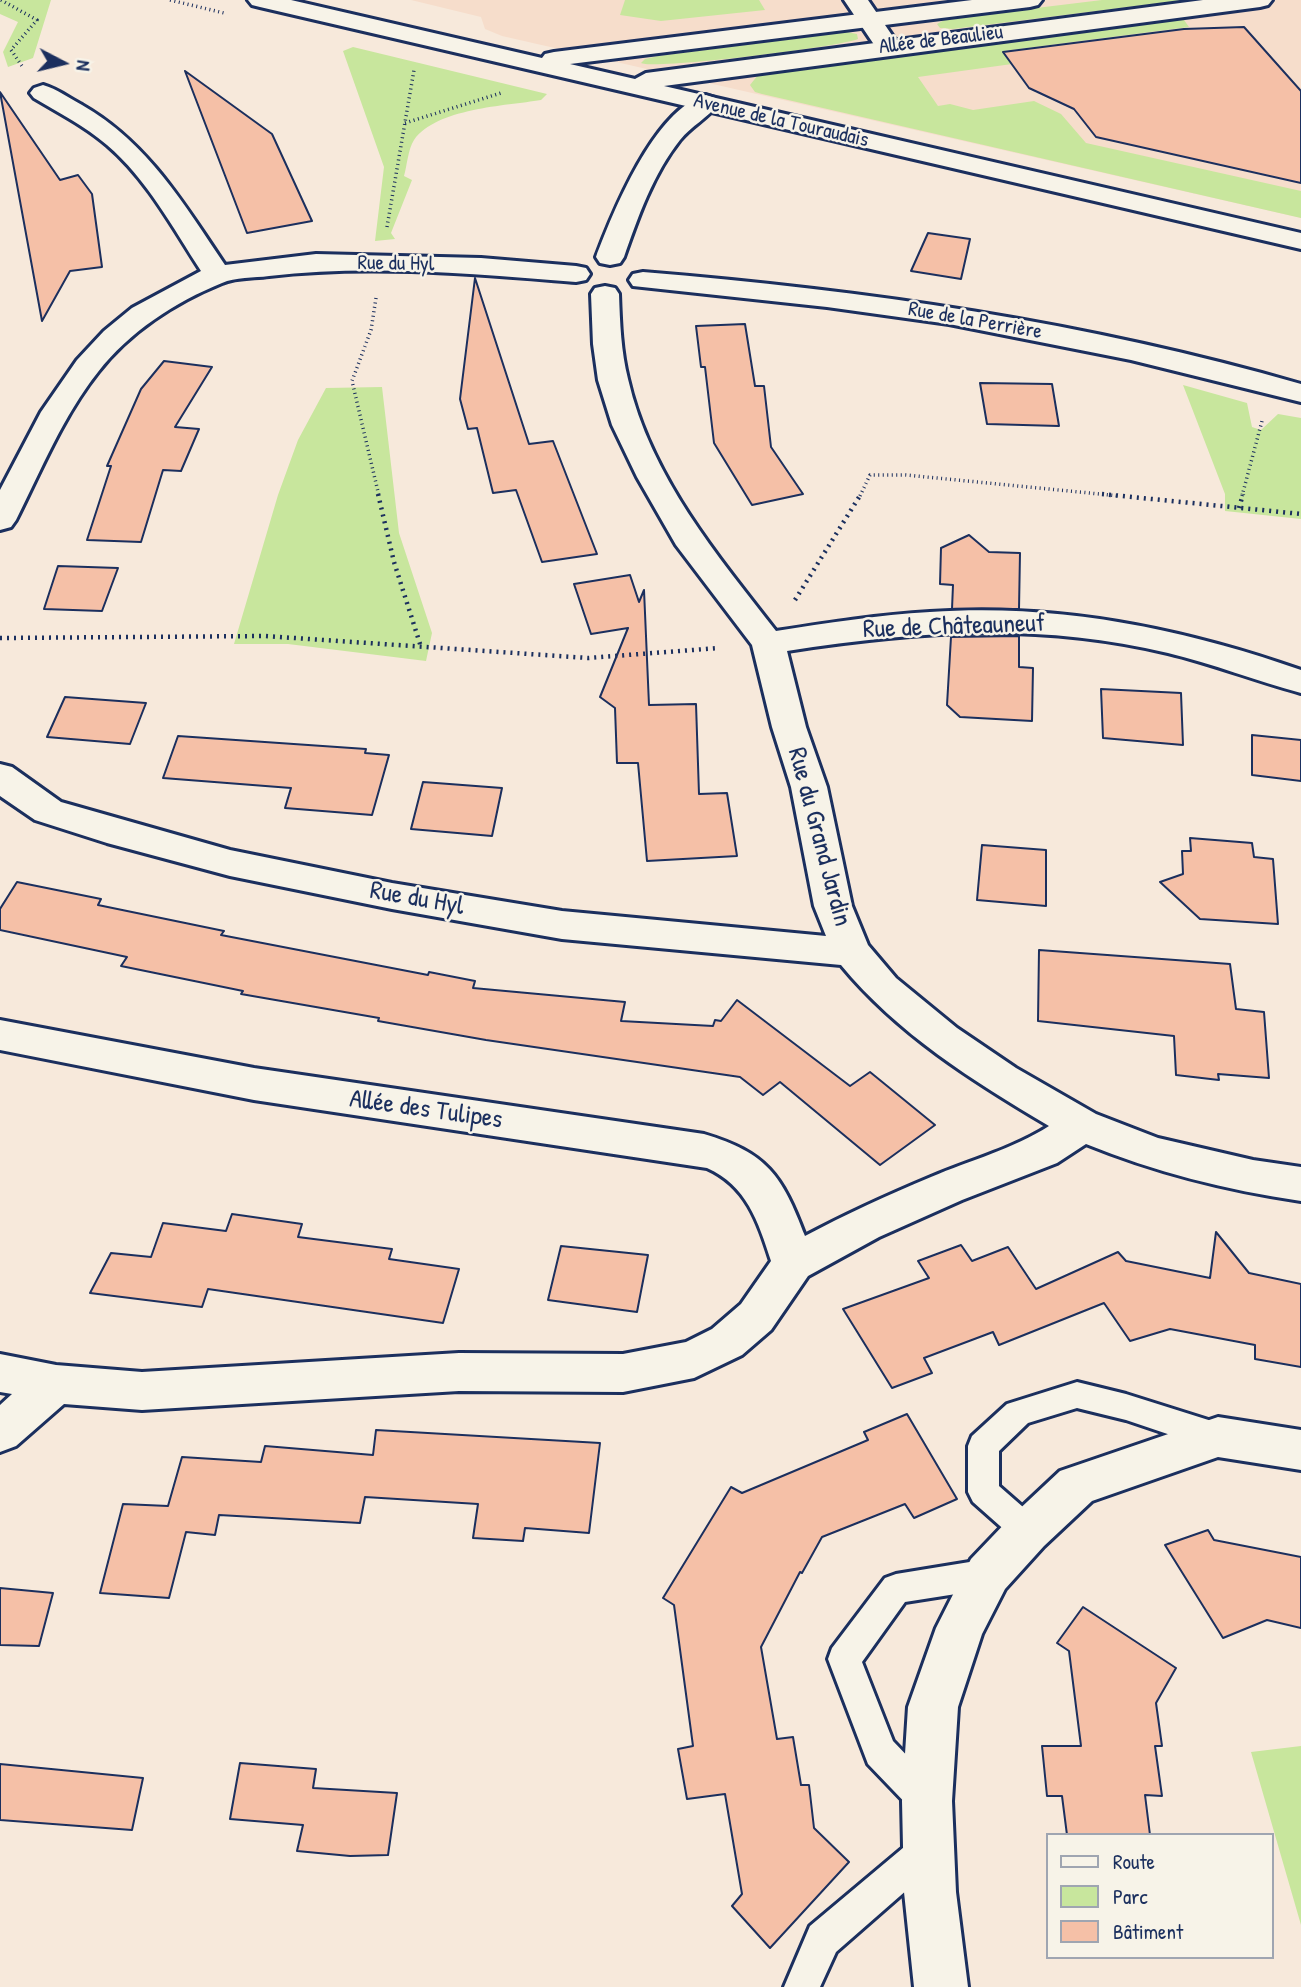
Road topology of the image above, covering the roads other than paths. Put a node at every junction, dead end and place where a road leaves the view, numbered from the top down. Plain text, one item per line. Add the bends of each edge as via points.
1 (260, 0) edge
2 (1030, 0) edge
3 (1260, 0) edge
4 (863, 10) edge
5 (888, 47) junction
6 (531, 62) junction
7 (623, 85) junction
8 (43, 93) road end
9 (706, 103) junction
10 (1301, 241) edge
11 (610, 257) junction
12 (217, 274) junction
13 (576, 274) junction
14 (643, 280) junction
15 (606, 295) junction
16 (1301, 393) edge
17 (0, 520) edge
18 (768, 643) junction
19 (1301, 682) edge
20 (0, 776) edge
21 (852, 952) junction
22 (0, 1035) edge
23 (1082, 1125) junction
24 (1301, 1184) edge
25 (793, 1263) junction
26 (0, 1373) edge
27 (56, 1384) junction
28 (0, 1432) edge
29 (1218, 1437) junction
30 (1301, 1450) edge
31 (1028, 1531) junction
32 (988, 1574) junction
33 (927, 1801) junction
34 (928, 1849) junction
35 (802, 1987) edge
36 (941, 1987) edge

1 - 6 street, Avenue de la Touraudais
2 - 4 street, Allée de Beaulieu
3 - 5 street, Allée de Beaulieu
4 - 5 street
4 - 6 street, Allée de Beaulieu
5 - 7 street, Allée de Beaulieu
6 - 7 street, Avenue de la Touraudais
7 - 9 street, Avenue de la Touraudais
8 - 12 street via 105,130 132,158
9 - 10 street, Avenue de la Touraudais
9 - 11 street via 671,134 642,179
11 - 13 street via 586,262
11 - 14 street via 636,262
12 - 13 street, Rue du Hyl via 316,262 481,266
12 - 17 street, Rue du Hyl via 142,314 87,366 56,412
13 - 15 street via 578,283 589,291
14 - 15 street via 629,291
14 - 16 street, Rue de la Perrière via 864,301 1090,342
15 - 18 street, Rue du Grand Jardin via 613,380 632,436 692,545
18 - 19 street, Rue de Châteauneuf via 932,622 1058,624 1208,651
18 - 21 street, Rue du Grand Jardin via 809,787 833,906
20 - 21 street, Rue du Hyl via 48,811 230,863 562,925
21 - 23 street, Rue du Grand Jardin via 882,988 943,1039
22 - 25 street, Allée des Tulipes via 254,1084 707,1152 754,1177 772,1207
23 - 24 street, Rue du Grand Jardin via 1152,1153
23 - 25 street via 1043,1151 864,1225
25 - 27 street via 756,1317 727,1342 694,1359 623,1373 459,1373 142,1391
26 - 27 street
27 - 28 street
29 - 30 street
29 - 31 street via 1076,1486
29 - 31 lane via 1077,1395 1018,1413 983,1446 984,1492
31 - 32 street
32 - 33 street via 960,1628 933,1707
32 - 33 lane via 896,1589 844,1659 880,1752
33 - 34 street
34 - 35 lane via 823,1939
34 - 36 street

